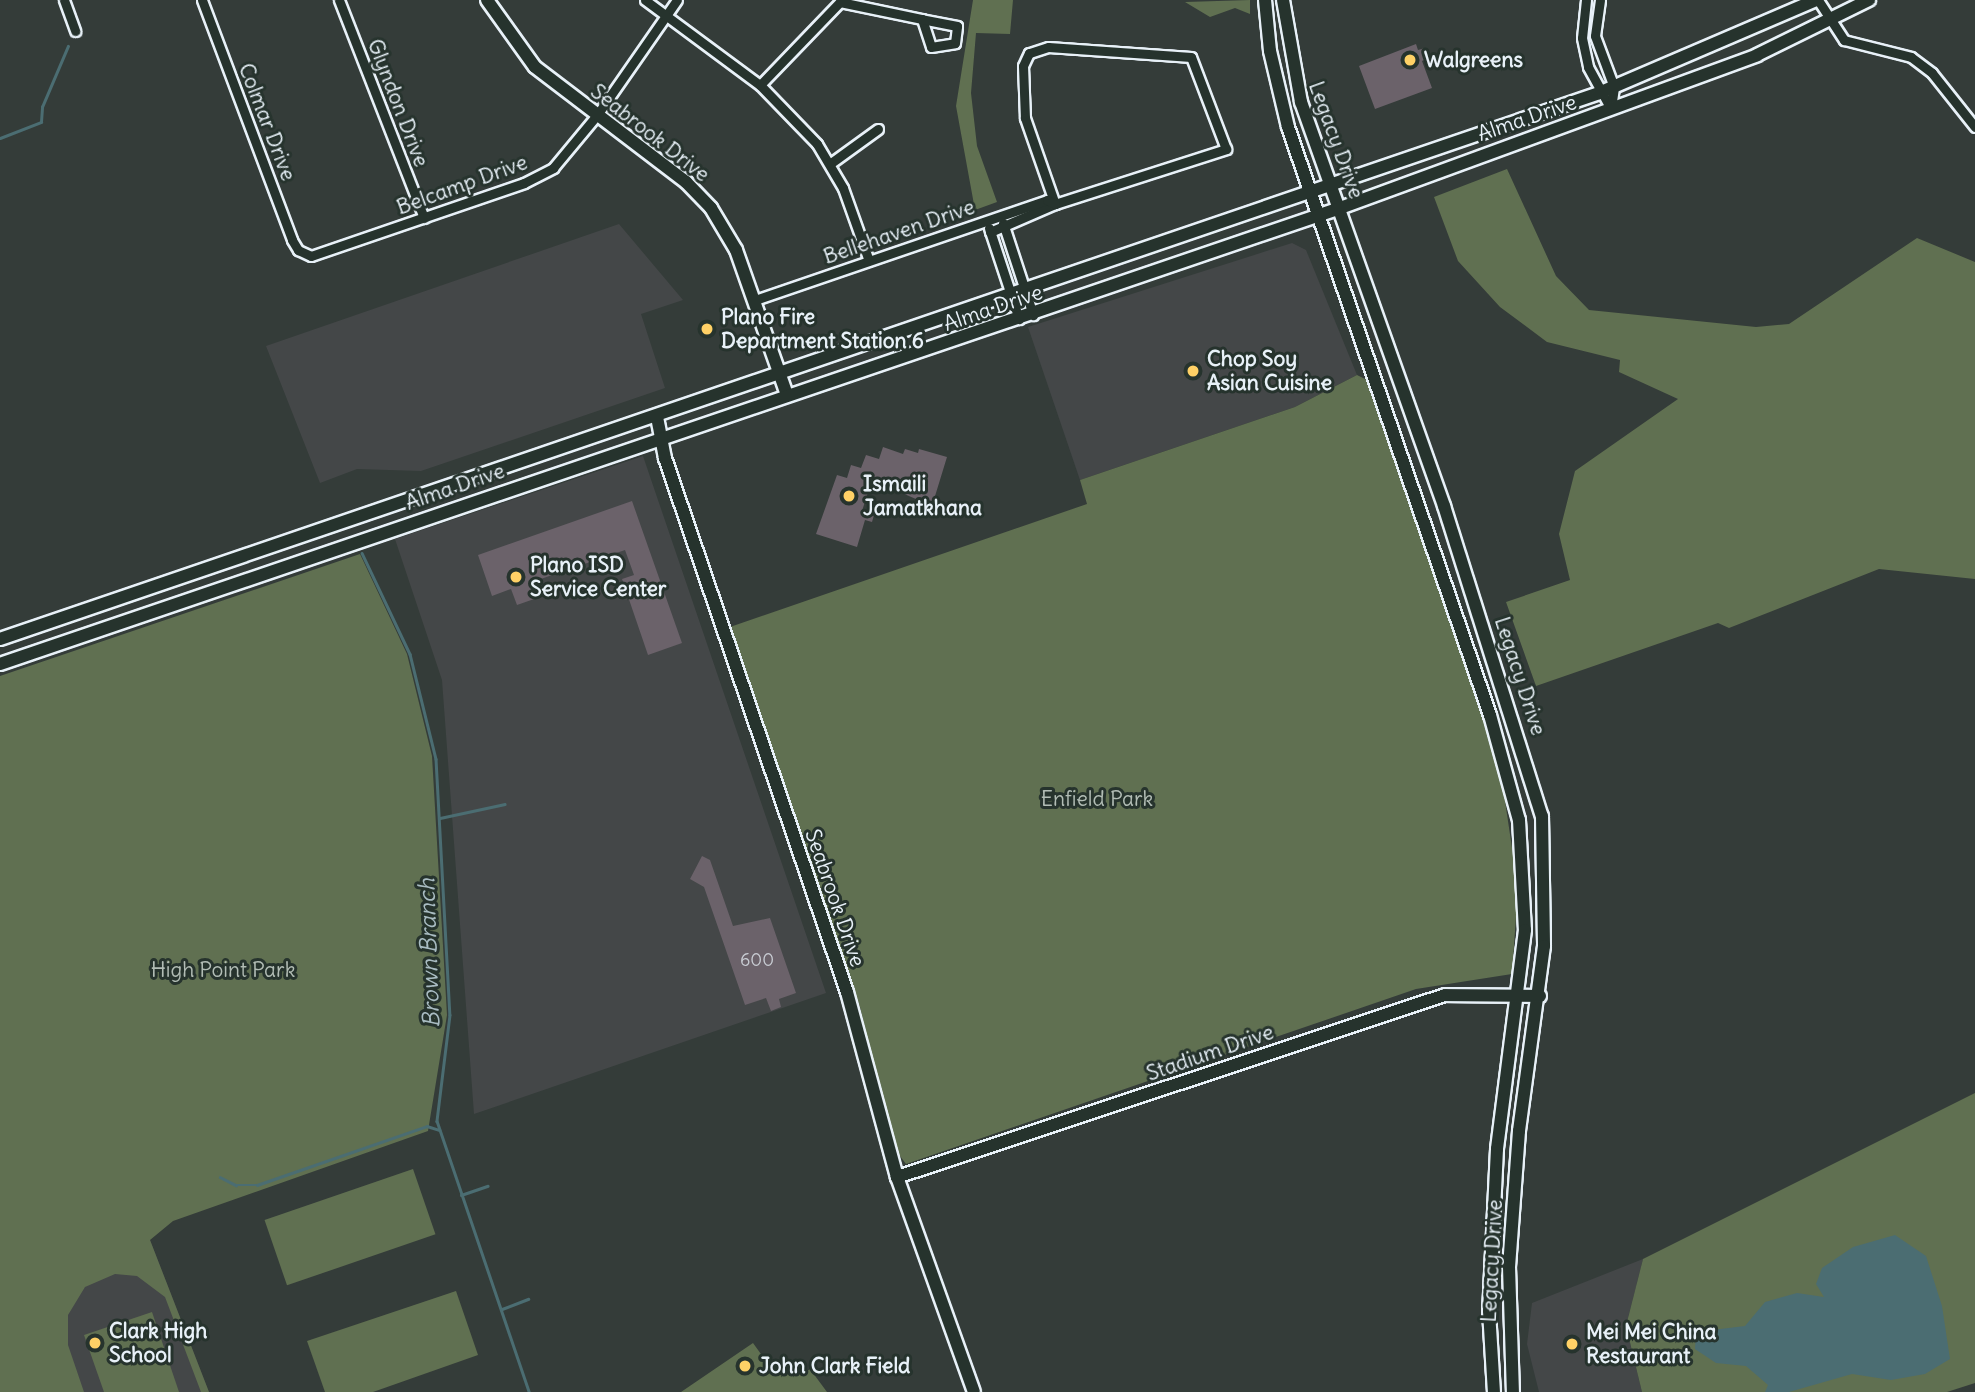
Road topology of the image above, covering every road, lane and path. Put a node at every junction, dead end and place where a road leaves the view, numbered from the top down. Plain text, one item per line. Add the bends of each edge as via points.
1 (64, 0) edge
2 (202, 0) edge
3 (339, 0) edge
4 (487, 0) edge
5 (645, 0) edge
6 (677, 0) edge
7 (1586, 0) edge
8 (1600, 0) edge
9 (1817, 0) edge
10 (1869, 0) edge
11 (1265, 1) edge
12 (1282, 2) edge
13 (665, 15) junction
14 (922, 19) junction
15 (1830, 20) junction
16 (75, 31) dead end
17 (760, 85) junction
18 (1614, 87) junction
19 (1599, 93) junction
20 (1611, 109) junction
21 (597, 115) junction
22 (1975, 127) edge
23 (878, 129) dead end
24 (1487, 130) junction
25 (1494, 149) junction
26 (831, 163) junction
27 (1332, 184) junction
28 (1310, 191) junction
29 (1055, 204) junction
30 (1340, 208) junction
31 (1318, 214) junction
32 (1000, 215) junction
33 (424, 218) junction
34 (986, 220) junction
35 (1004, 227) junction
36 (990, 232) junction
37 (1135, 252) junction
38 (302, 254) joint
39 (869, 261) junction
40 (1146, 275) junction
41 (1025, 291) junction
42 (1011, 296) junction
43 (755, 300) junction
44 (1033, 314) junction
45 (1019, 320) junction
46 (1393, 358) junction
47 (1371, 366) junction
48 (781, 376) junction
49 (787, 395) junction
50 (657, 417) junction
51 (660, 438) junction
52 (440, 491) junction
53 (1444, 506) junction
54 (449, 509) junction
55 (1423, 516) junction
56 (0, 639) edge
57 (0, 664) edge
58 (1518, 995) junction
59 (1540, 996) junction
60 (897, 1177) junction
61 (1491, 1264) junction
62 (1509, 1267) junction
63 (974, 1392) edge
64 (1494, 1392) edge
65 (1513, 1392) edge

1 - 16 street
2 - 38 street, Colmar Drive
3 - 33 street, Glyndon Drive
4 - 21 main road, Seabrook Drive via 536,67
5 - 13 street
6 - 13 street, Belcamp Drive
7 - 19 street via 1582,38
8 - 18 street via 1595,36
9 - 15 street
9 - 18 main road, Alma Drive
10 - 15 main road, Alma Drive
11 - 12 main road
11 - 28 main road, Legacy Drive via 1276,83
12 - 27 main road, Legacy Drive via 1293,74
13 - 17 street
13 - 21 street, Belcamp Drive
14 - 14 street via 957,26 955,43 931,47
14 - 17 street via 839,2
15 - 20 main road, Alma Drive via 1757,55
15 - 22 street via 1844,40 1910,57 1956,98
17 - 26 street
18 - 19 main road, Alma Drive
18 - 20 street
19 - 20 street
19 - 24 main road, Alma Drive
20 - 25 main road, Alma Drive
21 - 33 street, Belcamp Drive via 564,158 541,176
21 - 43 main road, Seabrook Drive via 701,197 736,250
23 - 26 street
24 - 25 main road
24 - 27 main road, Alma Drive
25 - 30 main road, Alma Drive
26 - 39 street
27 - 28 main road, Alma Drive
27 - 30 main road, Legacy Drive
28 - 31 main road, Legacy Drive
28 - 37 main road, Alma Drive
29 - 29 street, Bellehaven Drive via 1025,118 1023,66 1029,53 1048,47 1191,57 1227,146
29 - 32 street, Bellehaven Drive via 1046,200
29 - 35 street, Bellehaven Drive
30 - 31 main road, Alma Drive
30 - 46 main road, Legacy Drive
31 - 40 main road, Alma Drive
31 - 47 main road, Legacy Drive
32 - 34 street, Bellehaven Drive
32 - 35 street
33 - 38 street, Belcamp Drive via 323,254
34 - 36 street
34 - 39 street, Bellehaven Drive
35 - 36 street, Bellehaven Drive
35 - 41 street
36 - 42 street
37 - 40 main road
37 - 41 main road, Alma Drive
39 - 43 street, Bellehaven Drive
40 - 44 main road, Alma Drive
41 - 42 main road, Alma Drive
41 - 44 street
42 - 45 street
42 - 48 main road, Alma Drive
43 - 48 main road, Seabrook Drive
44 - 45 main road, Alma Drive
45 - 49 main road, Alma Drive
46 - 47 main road
46 - 53 main road, Legacy Drive
47 - 55 main road, Legacy Drive
48 - 49 main road, Seabrook Drive
48 - 50 main road, Alma Drive
49 - 51 main road, Alma Drive
50 - 51 main road, Seabrook Drive
50 - 52 main road, Alma Drive
51 - 54 main road, Alma Drive
51 - 60 main road, Seabrook Drive via 847,992
52 - 54 main road
52 - 56 main road, Alma Drive
53 - 55 main road
53 - 59 main road, Legacy Drive via 1542,816 1546,913
54 - 57 main road, Alma Drive
55 - 58 main road, Legacy Drive via 1499,744 1519,820 1525,930
58 - 59 main road, Stadium Drive
58 - 60 main road, Stadium Drive via 1445,995
58 - 61 main road, Legacy Drive via 1503,1089
59 - 62 main road, Legacy Drive via 1519,1131
60 - 63 main road, Seabrook Drive
61 - 62 main road
61 - 64 main road, Legacy Drive
62 - 65 main road, Legacy Drive

